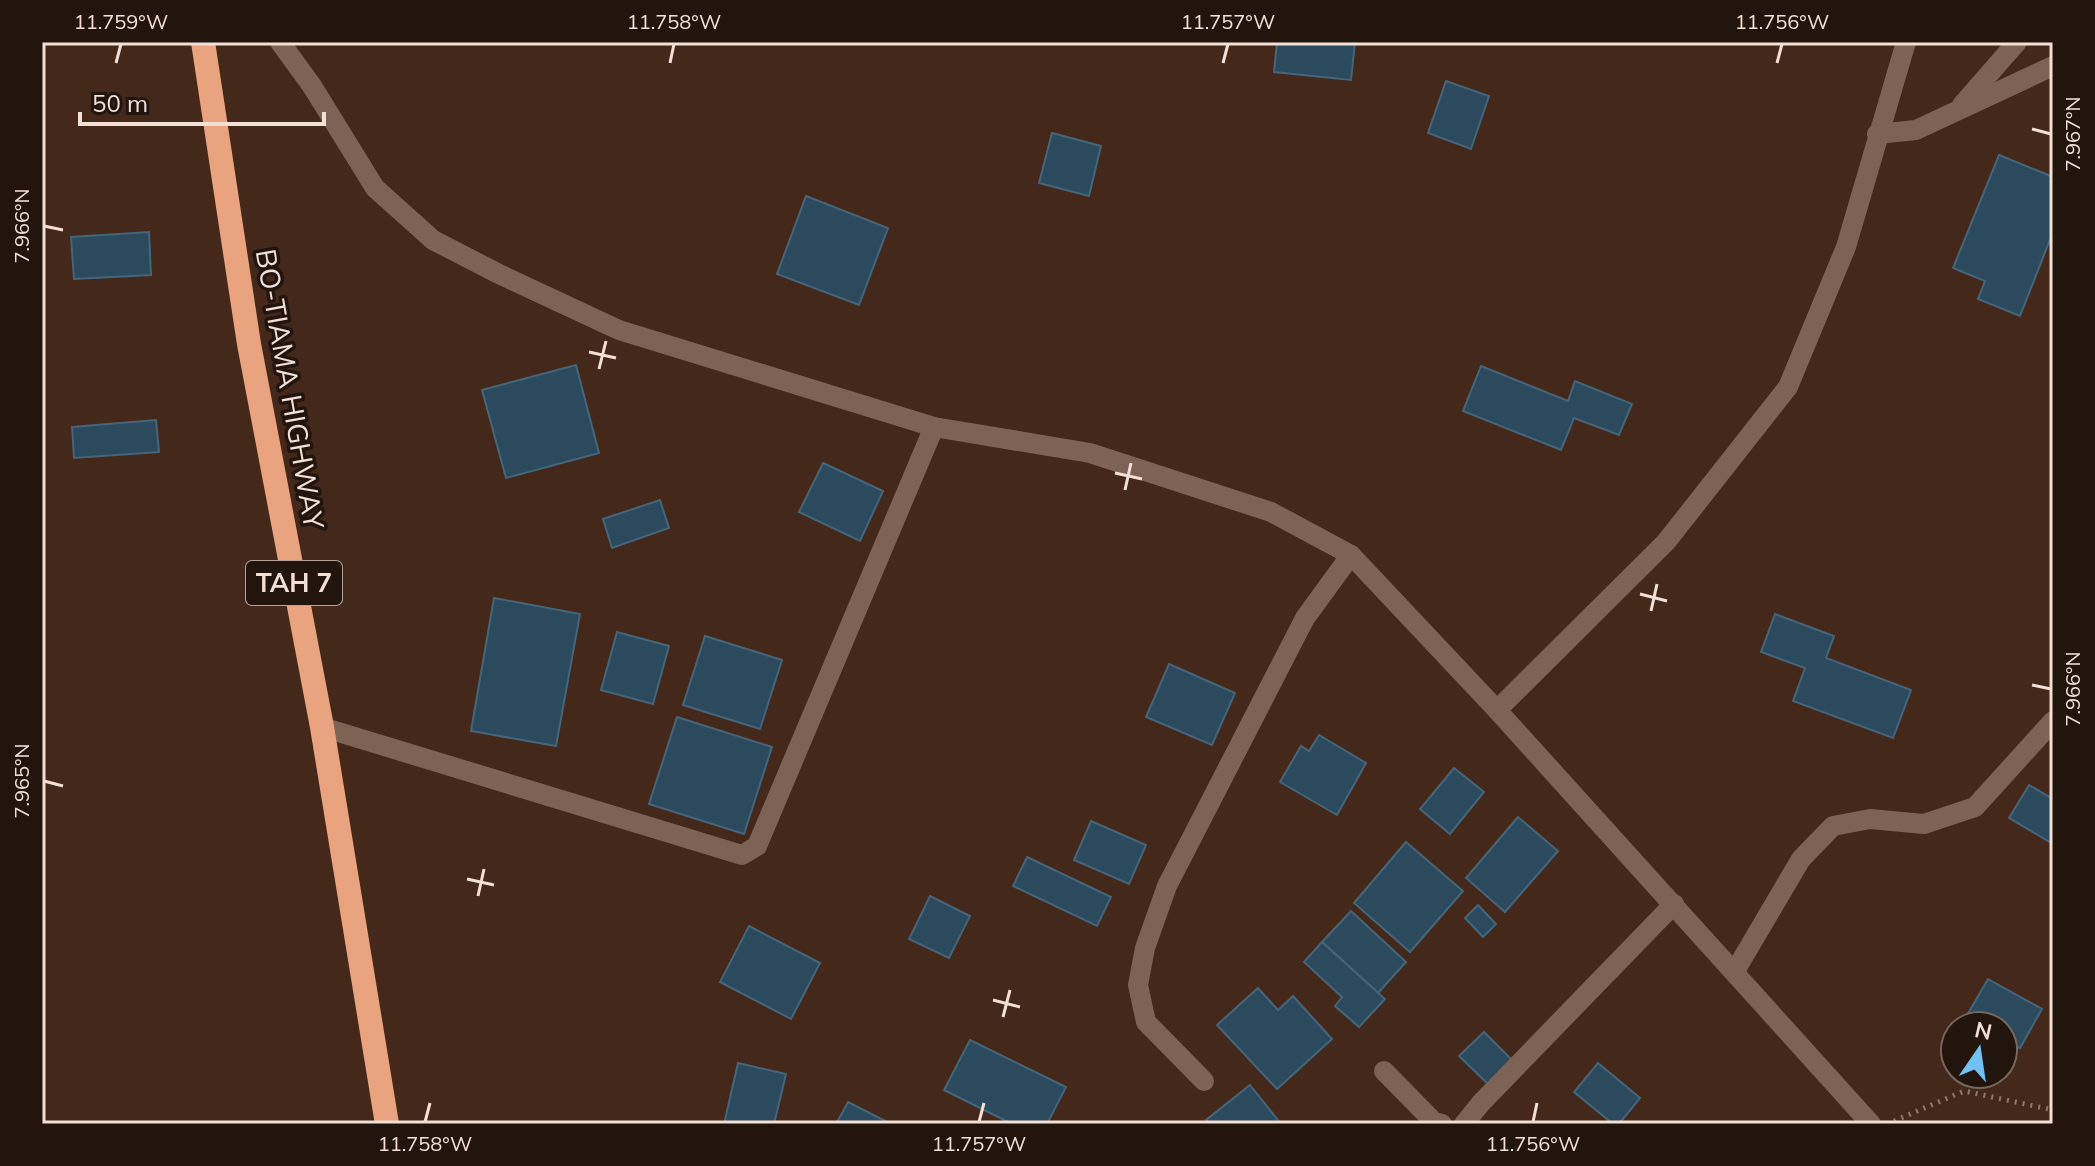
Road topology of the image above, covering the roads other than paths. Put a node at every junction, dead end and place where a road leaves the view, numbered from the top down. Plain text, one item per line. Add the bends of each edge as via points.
1 (203, 42) edge
2 (280, 42) edge
3 (1906, 42) edge
4 (2017, 42) edge
5 (2053, 66) edge
6 (1957, 111) junction
7 (1877, 134) junction
8 (934, 427) junction
9 (1351, 555) junction
10 (1497, 710) junction
11 (2053, 721) edge
12 (322, 727) junction
13 (1674, 904) junction
14 (1735, 971) junction
15 (1384, 1071) dead end
16 (1204, 1081) dead end
17 (387, 1124) edge
18 (1442, 1124) edge
19 (1464, 1124) edge
20 (1871, 1124) edge

1 - 12 highway, BO-TIAMA HIGHWAY / TAH 7 via 249,344
2 - 8 street via 375,188 433,240 619,330
3 - 7 street
4 - 6 street
5 - 6 street
6 - 7 street via 1916,130
7 - 10 street via 1846,247 1788,387 1666,542
8 - 9 street via 1090,453 1271,512
8 - 12 street via 757,846 742,855
9 - 10 street
9 - 16 street via 1305,618 1167,886 1145,948 1138,985 1146,1022
10 - 13 street
11 - 14 street via 1975,807 1924,824 1870,819 1833,826 1801,859
12 - 17 highway, BO-TIAMA HIGHWAY / TAH 7
13 - 14 street
13 - 19 street
14 - 20 street
15 - 18 street

